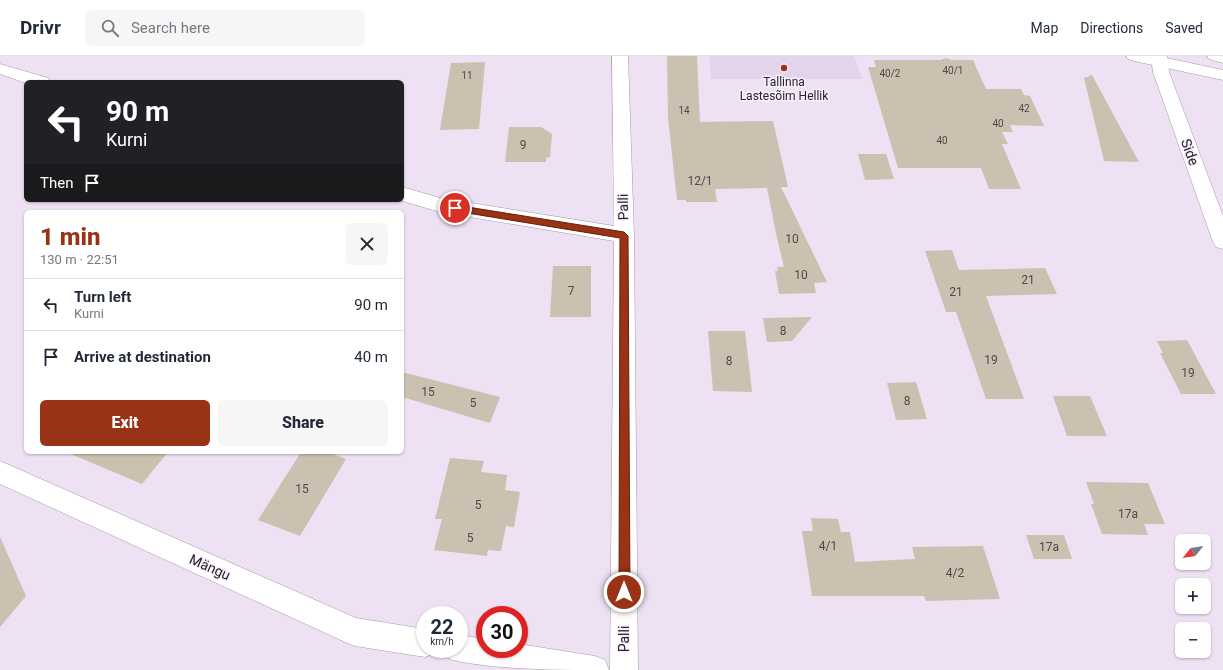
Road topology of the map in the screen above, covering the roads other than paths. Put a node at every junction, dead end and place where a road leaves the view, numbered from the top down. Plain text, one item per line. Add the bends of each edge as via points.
1 (620, 56) edge
2 (1134, 56) edge
3 (1215, 56) edge
4 (1223, 58) edge
5 (1159, 59) edge
6 (0, 69) edge
7 (1223, 75) edge
8 (36, 80) edge
9 (404, 195) edge
10 (624, 236) junction
11 (1223, 242) edge
12 (0, 472) edge
13 (416, 642) edge
14 (468, 649) edge
15 (595, 670) edge
16 (624, 670) edge

1 - 10 main road, Palli
2 - 5 main road
3 - 4 main road
5 - 7 main road
5 - 11 main road, Side via 1161,72
6 - 8 main road
9 - 10 main road via 440,205
10 - 16 main road, Palli
12 - 13 main road, Mängu via 355,632
14 - 15 main road

